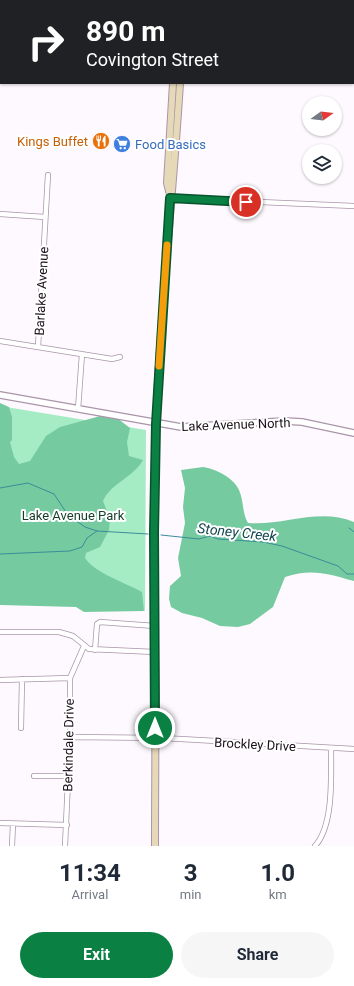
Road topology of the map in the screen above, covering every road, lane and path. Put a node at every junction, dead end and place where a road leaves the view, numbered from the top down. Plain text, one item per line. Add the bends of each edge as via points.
1 (173, 84) edge
2 (180, 84) edge
3 (48, 175) dead end
4 (170, 198) junction
5 (354, 206) edge
6 (0, 214) edge
7 (46, 217) junction
8 (0, 341) edge
9 (38, 347) junction
10 (82, 354) junction
11 (120, 357) dead end
12 (0, 395) edge
13 (78, 409) junction
14 (156, 424) junction
15 (354, 433) edge
16 (155, 626) junction
17 (0, 632) edge
18 (84, 646) junction
19 (95, 650) junction
20 (156, 652) junction
21 (70, 678) junction
22 (0, 680) edge
23 (22, 680) junction
24 (21, 728) dead end
25 (70, 737) junction
26 (155, 738) junction
27 (332, 748) junction
28 (354, 750) edge
29 (34, 776) dead end
30 (68, 776) junction
31 (0, 823) edge
32 (13, 824) junction
33 (67, 825) junction
34 (12, 846) edge
35 (65, 846) edge
36 (155, 846) edge
37 (315, 846) edge

1 - 2 main road
1 - 4 main road via 167,183
2 - 4 main road via 174,182
3 - 7 street, Barlake Avenue
4 - 5 street
4 - 14 main road
6 - 7 street
7 - 9 street, Barlake Avenue
8 - 9 street
9 - 10 street, Barlake Avenue
10 - 11 street, Barlake Avenue via 112,359
10 - 13 street
12 - 13 street, Lake Avenue North
13 - 14 street, Lake Avenue North
14 - 15 street, Lake Avenue North via 188,428 285,421
14 - 16 main road
16 - 19 street via 100,622 95,631
16 - 20 main road
17 - 18 street via 59,632 73,636
18 - 19 street
18 - 21 street, Berkindale Drive
19 - 20 street
20 - 26 main road
21 - 23 street
21 - 25 street, Berkindale Drive
22 - 23 street
23 - 24 street
25 - 26 street, Brockley Drive
25 - 30 street, Berkindale Drive
26 - 27 street, Brockley Drive
26 - 36 main road
27 - 28 street, Brockley Drive
27 - 37 street via 327,824 324,834
29 - 30 street
30 - 33 street, Berkindale Drive
31 - 32 street
32 - 33 street
32 - 34 street
33 - 35 street, Berkindale Drive

